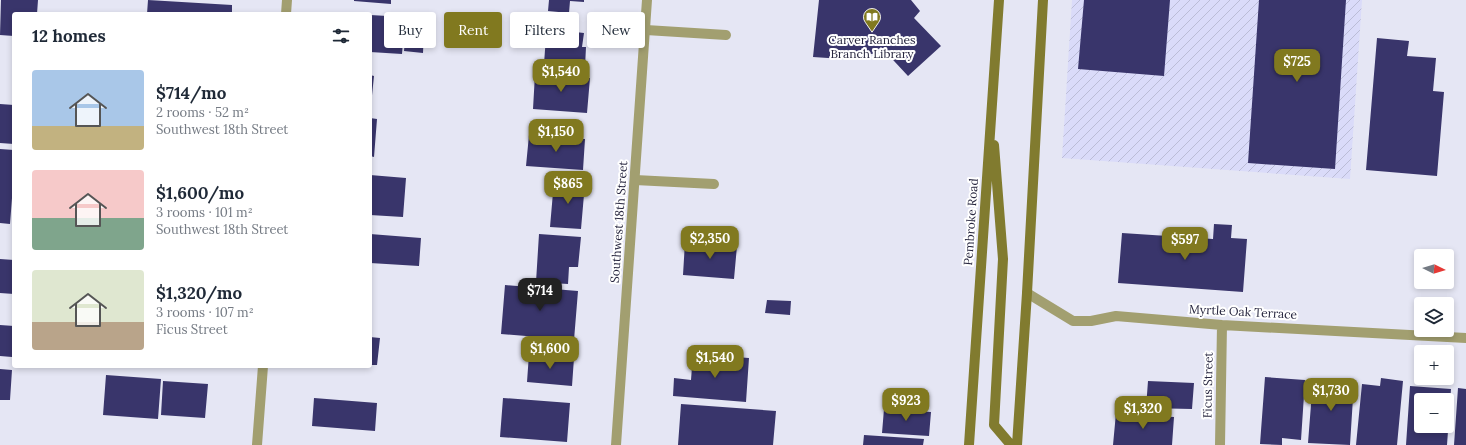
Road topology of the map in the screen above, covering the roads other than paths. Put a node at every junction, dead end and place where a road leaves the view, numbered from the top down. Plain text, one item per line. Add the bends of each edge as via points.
1 (287, 0) edge
2 (648, 0) edge
3 (999, 0) edge
4 (1043, 0) edge
5 (286, 12) edge
6 (646, 30) junction
7 (726, 35) dead end
8 (992, 110) junction
9 (635, 180) junction
10 (714, 184) dead end
11 (1027, 293) junction
12 (1222, 325) junction
13 (1466, 338) edge
14 (263, 368) edge
15 (257, 445) edge
16 (616, 445) edge
17 (969, 445) edge
18 (1011, 445) edge
19 (1017, 445) edge
20 (1220, 445) edge

1 - 5 street
2 - 6 street, Southwest 18th Street
3 - 8 main road, Pembroke Road
4 - 11 main road
6 - 7 street
6 - 9 street, Southwest 18th Street
8 - 17 main road, Pembroke Road
8 - 18 main road via 1003,259 994,424
9 - 10 street
9 - 16 street, Southwest 18th Street
11 - 12 street, Myrtle Oak Terrace via 1073,321 1091,321 1116,316
11 - 19 main road
12 - 13 street, Myrtle Oak Terrace
12 - 20 street, Ficus Street
14 - 15 street

